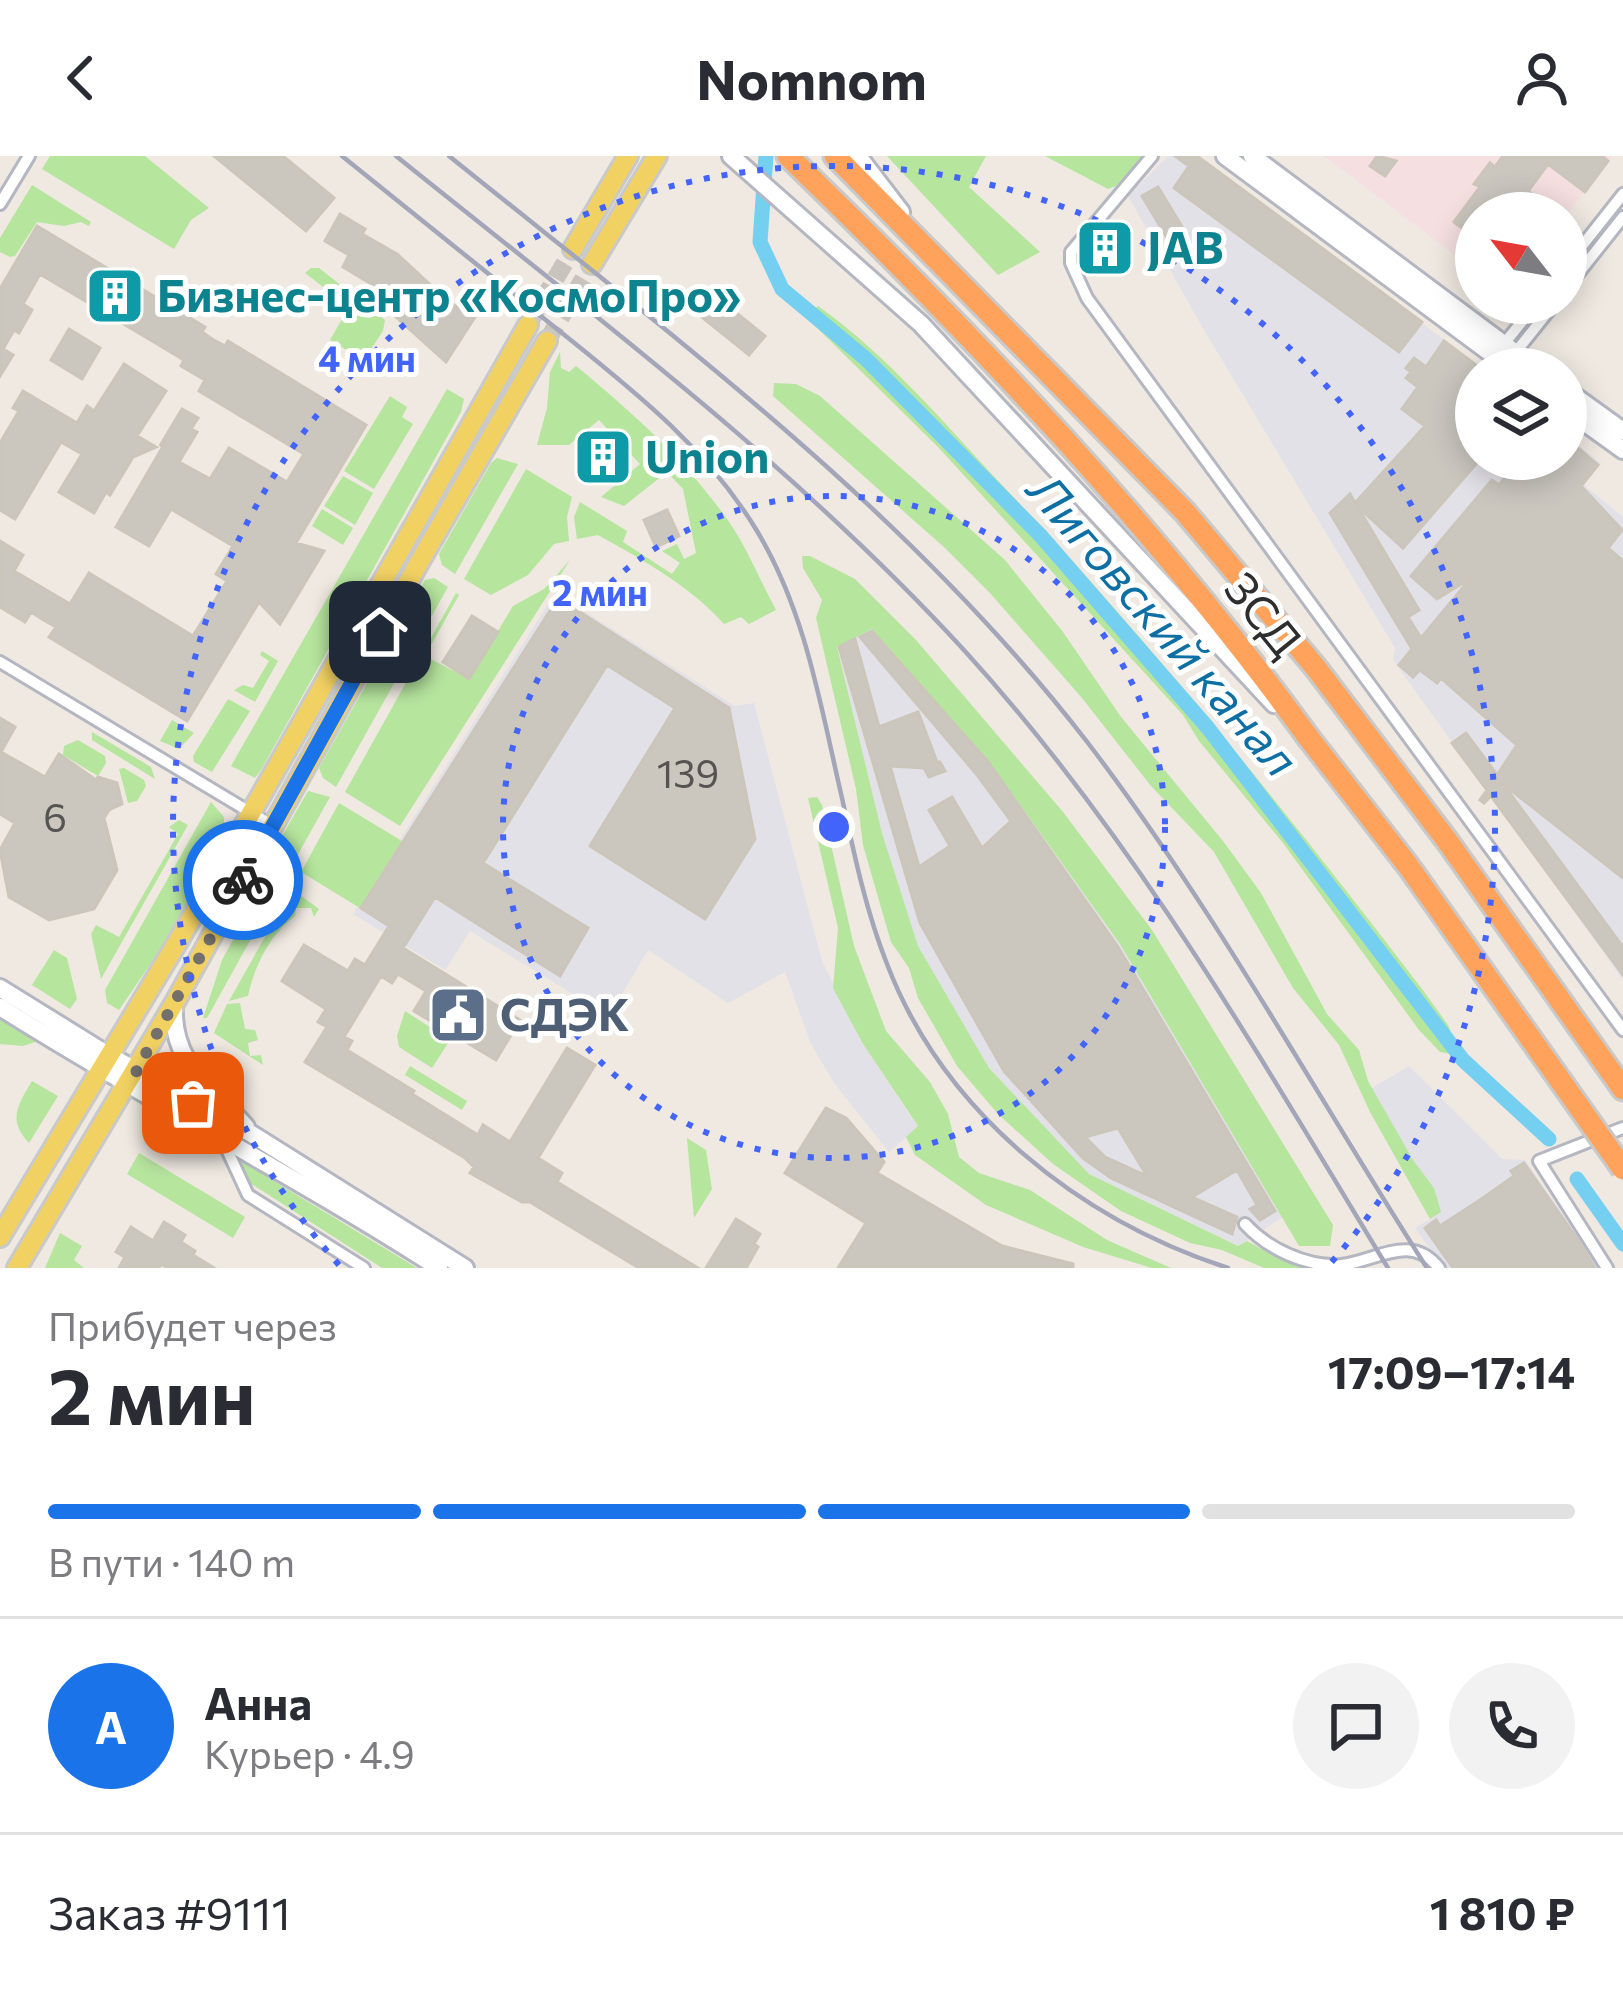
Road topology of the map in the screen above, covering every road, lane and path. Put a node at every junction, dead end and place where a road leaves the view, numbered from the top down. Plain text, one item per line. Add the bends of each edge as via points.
1 (29, 156) edge
2 (628, 156) edge
3 (657, 156) edge
4 (730, 156) edge
5 (788, 156) edge
6 (835, 156) edge
7 (858, 156) edge
8 (1152, 156) edge
9 (1226, 156) edge
10 (1252, 156) edge
11 (1623, 194) edge
12 (0, 204) edge
13 (1623, 217) edge
14 (1587, 239) edge
15 (573, 249) tunnel mouth
16 (931, 251) junction
17 (1587, 262) edge
18 (592, 264) tunnel mouth
19 (1537, 324) edge
20 (527, 326) tunnel mouth
21 (547, 341) tunnel mouth
22 (1495, 348) edge
23 (1497, 348) edge
24 (1516, 348) edge
25 (1587, 405) edge
26 (1587, 424) edge
27 (1623, 431) edge
28 (1623, 450) edge
29 (0, 662) edge
30 (1308, 737) junction
31 (250, 813) junction
32 (273, 826) junction
33 (0, 988) edge
34 (174, 1004) junction
35 (0, 1007) edge
36 (1623, 1030) edge
37 (104, 1063) junction
38 (132, 1078) junction
39 (1623, 1089) edge
40 (1623, 1128) edge
41 (250, 1133) junction
42 (223, 1141) junction
43 (1623, 1169) edge
44 (6, 1221) edge
45 (1245, 1224) dead end
46 (0, 1237) edge
47 (17, 1268) edge
48 (364, 1268) edge
49 (440, 1268) edge
50 (465, 1268) edge
51 (1439, 1268) edge
52 (1607, 1268) edge

1 - 12 street
2 - 15 main road
3 - 18 main road
4 - 30 main road via 921,325
5 - 30 highway, ЗСД via 1059,434
6 - 16 highway, ЗСД
7 - 16 main road
8 - 36 street via 1070,251 1087,298
9 - 22 main road
10 - 23 main road
11 - 14 street
13 - 17 street
16 - 39 highway, ЗСД via 1185,512 1316,668
19 - 24 street
20 - 31 main road
21 - 32 main road
25 - 27 main road
26 - 28 main road
29 - 31 street
30 - 43 highway, ЗСД, bridge
31 - 32 street
31 - 37 main road
32 - 34 main road
33 - 37 main road
34 - 38 main road
34 - 41 main road via 183,1059
35 - 37 main road
37 - 38 main road
37 - 44 main road
38 - 41 main road
38 - 42 main road
38 - 47 main road
40 - 52 street via 1539,1161
41 - 50 main road
42 - 48 street via 248,1195
42 - 49 main road
44 - 46 main road
45 - 51 street via 1270,1245 1319,1264 1406,1249 1429,1255

